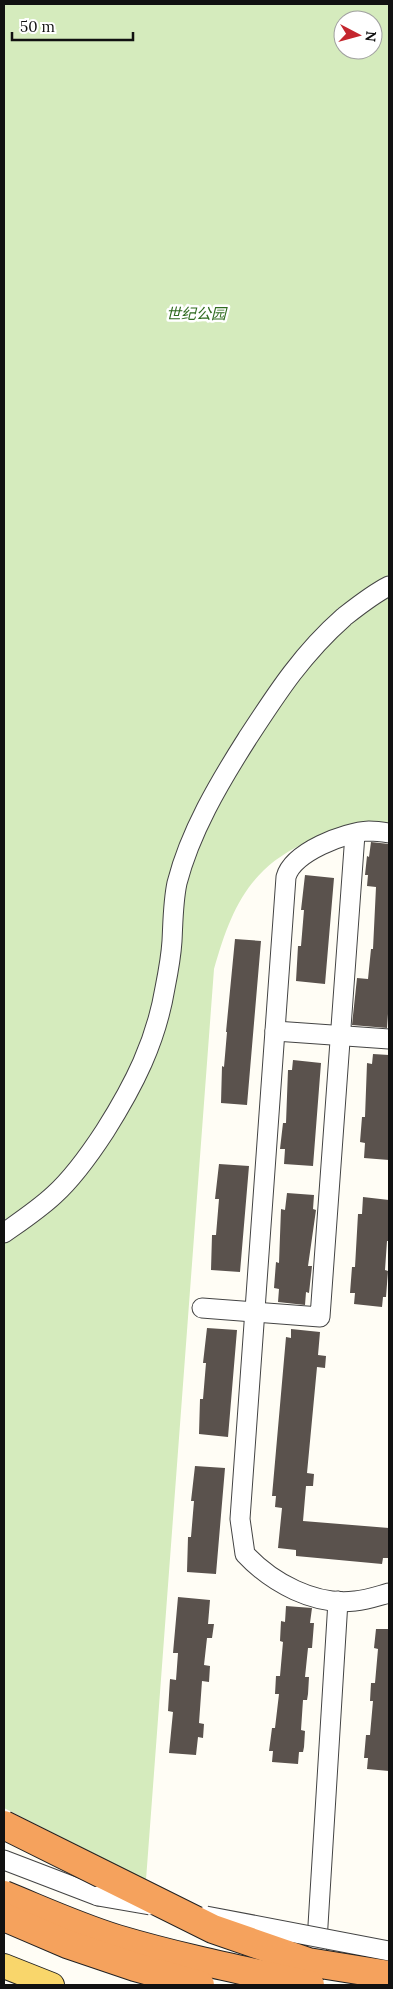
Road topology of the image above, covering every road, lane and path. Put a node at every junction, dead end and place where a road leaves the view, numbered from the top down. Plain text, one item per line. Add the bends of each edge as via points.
1 (389, 586) edge
2 (389, 833) edge
3 (355, 834) junction
4 (275, 1031) junction
5 (340, 1036) junction
6 (389, 1040) edge
7 (4, 1233) edge
8 (202, 1308) dead end
9 (255, 1312) junction
10 (389, 1593) edge
11 (338, 1601) junction
12 (4, 1825) edge
13 (4, 1860) edge
14 (4, 1893) edge
15 (4, 1916) edge
16 (389, 1951) edge
17 (4, 1966) edge
18 (389, 1975) edge
19 (52, 1985) edge
20 (199, 1985) edge
21 (310, 1985) edge
22 (314, 1985) edge

1 - 7 street via 354,609 310,650 274,697 236,756 197,829 178,882 165,990 152,1041 140,1071 95,1147 70,1179 54,1196
2 - 3 street via 368,831
3 - 4 street via 309,851 288,869
3 - 5 street
4 - 5 street
4 - 9 street
5 - 6 street
5 - 9 street via 320,1317
8 - 9 street
9 - 11 street via 240,1519 245,1554 288,1587 310,1596
10 - 11 street via 356,1601
11 - 22 street
12 - 18 highway, bridge via 213,1929 308,1962
13 - 16 street, bridge via 98,1896
14 - 20 street via 87,1936
14 - 21 highway, bridge via 68,1922 117,1939
15 - 20 highway, bridge via 67,1944
17 - 19 main road

